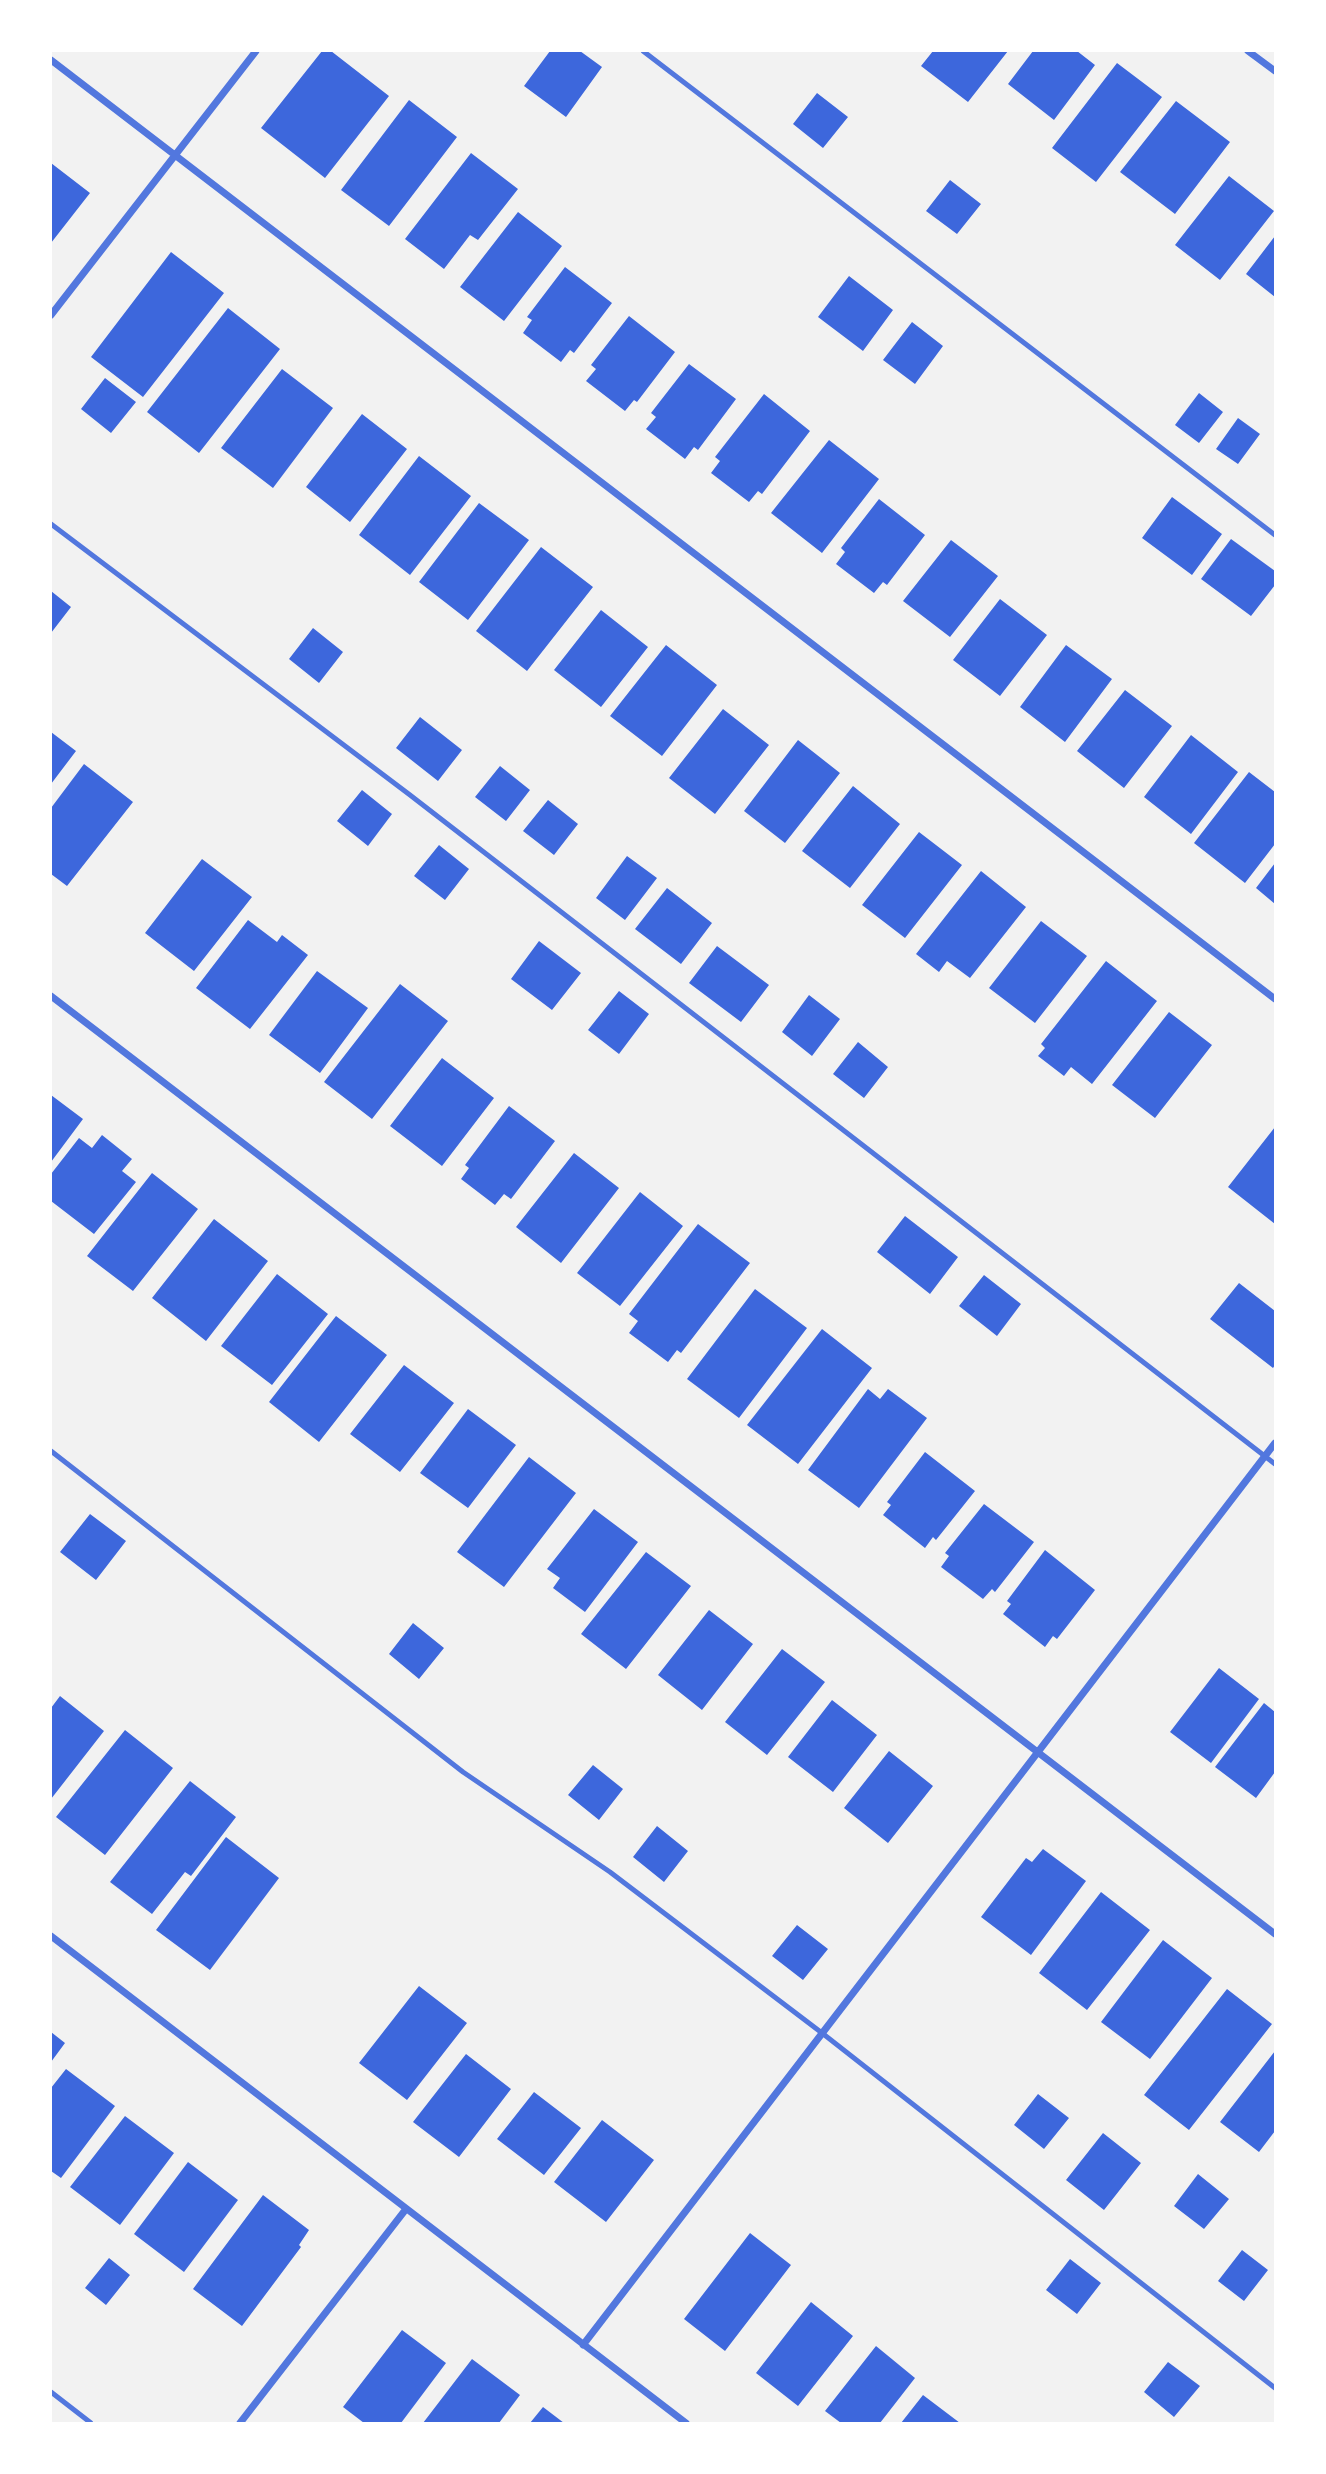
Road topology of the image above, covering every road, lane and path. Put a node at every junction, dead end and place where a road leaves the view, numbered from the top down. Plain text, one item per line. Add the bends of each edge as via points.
1 (256, 51) edge
2 (643, 51) edge
3 (1248, 51) edge
4 (51, 60) edge
5 (1275, 71) edge
6 (175, 155) junction
7 (51, 315) edge
8 (51, 524) edge
9 (1275, 535) edge
10 (51, 996) edge
11 (1275, 999) edge
12 (1275, 1443) edge
13 (51, 1451) edge
14 (1265, 1457) junction
15 (1275, 1464) edge
16 (1039, 1752) junction
17 (1275, 1934) edge
18 (51, 1936) edge
19 (822, 2033) junction
20 (406, 2209) junction
21 (583, 2345) junction
22 (1275, 2388) edge
23 (51, 2392) edge
24 (91, 2423) edge
25 (240, 2423) edge
26 (686, 2423) edge

1 - 6 street
2 - 9 lane
3 - 5 street
4 - 6 street
6 - 7 street
6 - 11 street
8 - 14 lane via 661,988
10 - 16 street
12 - 14 street
13 - 19 lane via 463,1772 610,1871
14 - 15 lane
14 - 16 street
16 - 17 street
16 - 19 street
18 - 20 street
19 - 21 street
19 - 22 lane
20 - 21 street
20 - 25 street
21 - 26 street
23 - 24 lane

